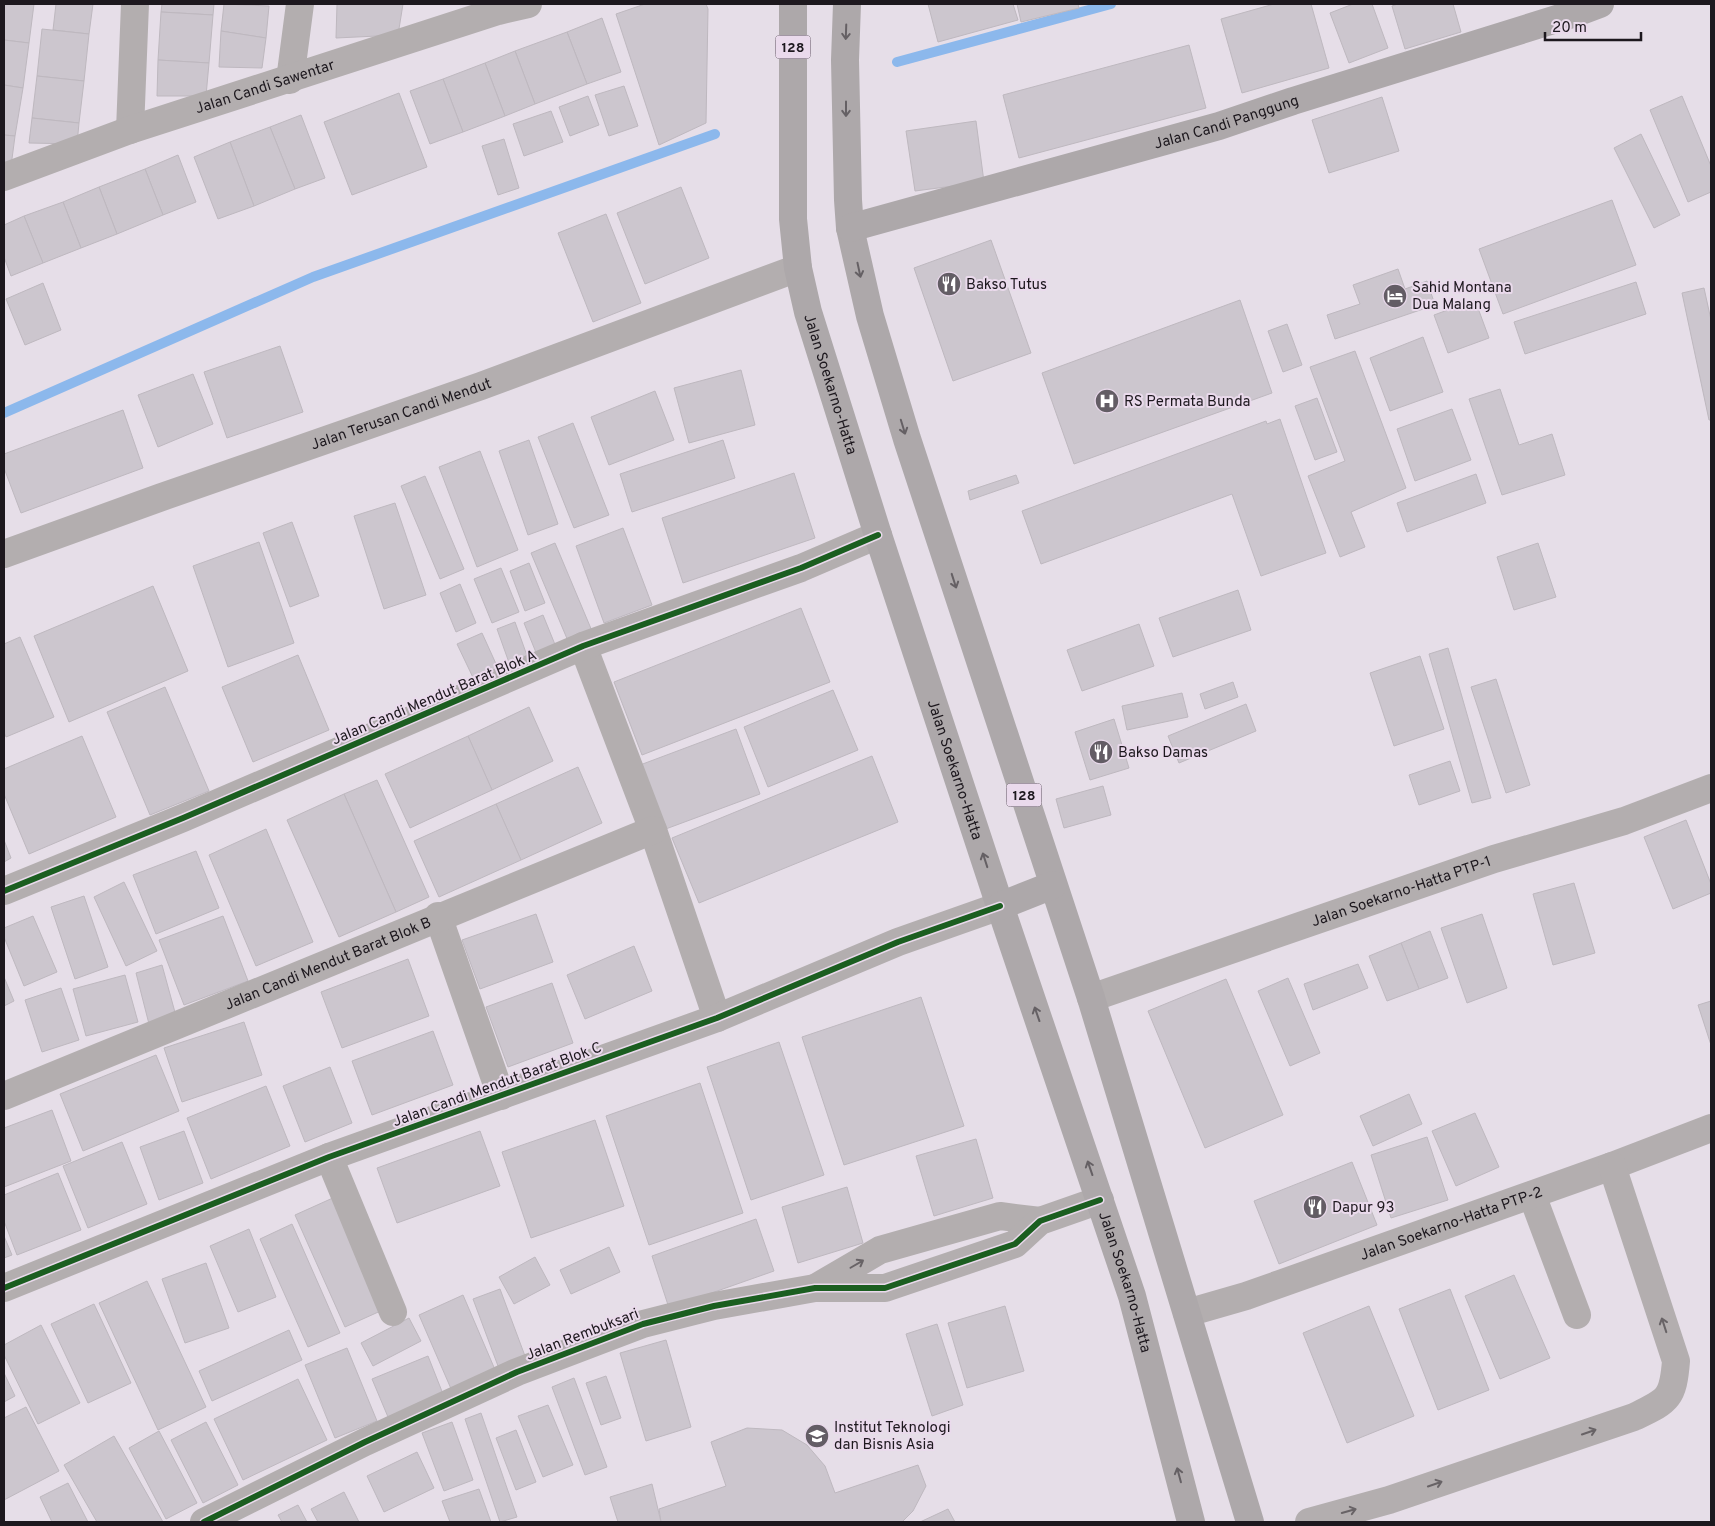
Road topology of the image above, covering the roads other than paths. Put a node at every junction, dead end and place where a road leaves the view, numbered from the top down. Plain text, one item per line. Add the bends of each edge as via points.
1 (135, 4) edge
2 (300, 4) edge
3 (528, 4) edge
4 (793, 4) edge
5 (847, 4) edge
6 (1600, 4) edge
7 (498, 7) edge
8 (290, 80) junction
9 (130, 130) junction
10 (4, 178) edge
11 (850, 228) junction
12 (798, 268) junction
13 (878, 535) junction
14 (4, 554) edge
15 (583, 646) junction
16 (1711, 788) edge
17 (653, 830) junction
18 (1053, 885) junction
19 (4, 891) edge
20 (1000, 906) junction
21 (438, 916) junction
22 (1091, 998) junction
23 (717, 1018) junction
24 (4, 1096) edge
25 (501, 1096) junction
26 (1711, 1128) edge
27 (328, 1157) junction
28 (1612, 1166) junction
29 (1532, 1195) junction
30 (1100, 1200) junction
31 (1040, 1220) junction
32 (4, 1288) edge
33 (815, 1288) junction
34 (393, 1312) dead end
35 (1187, 1313) junction
36 (1577, 1315) dead end
37 (204, 1522) edge
38 (1191, 1522) edge
39 (1250, 1522) edge
40 (1309, 1522) edge

1 - 9 street
2 - 8 street
3 - 7 street, Jalan Candi Sawentar
4 - 12 main road, Jalan Soekarno-Hatta / 128 via 793,219
5 -> 11 main road, 128 via 846,139
6 - 11 main road, Jalan Candi Panggung via 1219,126
7 - 8 street, Jalan Candi Sawentar
8 - 9 street, Jalan Candi Sawentar
9 - 10 street, Jalan Candi Sawentar
11 -> 18 main road, 128 via 870,316 907,439
12 - 13 main road, Jalan Soekarno-Hatta / 128 via 808,312
12 - 14 street, Jalan Terusan Candi Mendut via 481,386
13 - 15 street, Jalan Candi Mendut Barat Blok A via 801,568
20 -> 13 main road, Jalan Soekarno-Hatta / 128
15 - 17 street
15 - 19 street, Jalan Candi Mendut Barat Blok A via 183,818
16 - 22 street, Jalan Soekarno-Hatta PTP-1 via 1624,821 1494,859
17 - 21 street, Jalan Candi Mendut Barat Blok B
17 - 23 street
18 - 20 main road
18 - 22 main road, 128
20 - 23 street, Jalan Candi Mendut Barat Blok C via 898,942
30 -> 20 main road, Jalan Soekarno-Hatta / 128
21 - 24 street, Jalan Candi Mendut Barat Blok B
21 - 25 street
22 - 35 main road, 128
23 - 25 street, Jalan Candi Mendut Barat Blok C
25 - 27 street, Jalan Candi Mendut Barat Blok C
26 - 28 street, Jalan Soekarno-Hatta PTP-2
27 - 32 street, Jalan Candi Mendut Barat Blok C
27 - 34 street
28 - 29 street, Jalan Soekarno-Hatta PTP-2
40 -> 28 street via 1389,1500 1634,1417 1662,1404 1674,1386 1676,1361
29 - 35 street, Jalan Soekarno-Hatta PTP-2 via 1246,1296
29 - 36 street
30 - 31 street, Jalan Rembuksari
38 -> 30 main road, Jalan Soekarno-Hatta / 128 via 1132,1296
33 -> 31 street, Jalan Rembuksari via 880,1250 1000,1216
31 - 33 street, Jalan Rembuksari via 1015,1244 885,1288
33 - 37 street, Jalan Rembuksari via 714,1306 634,1327 508,1376
35 - 39 main road, 128

